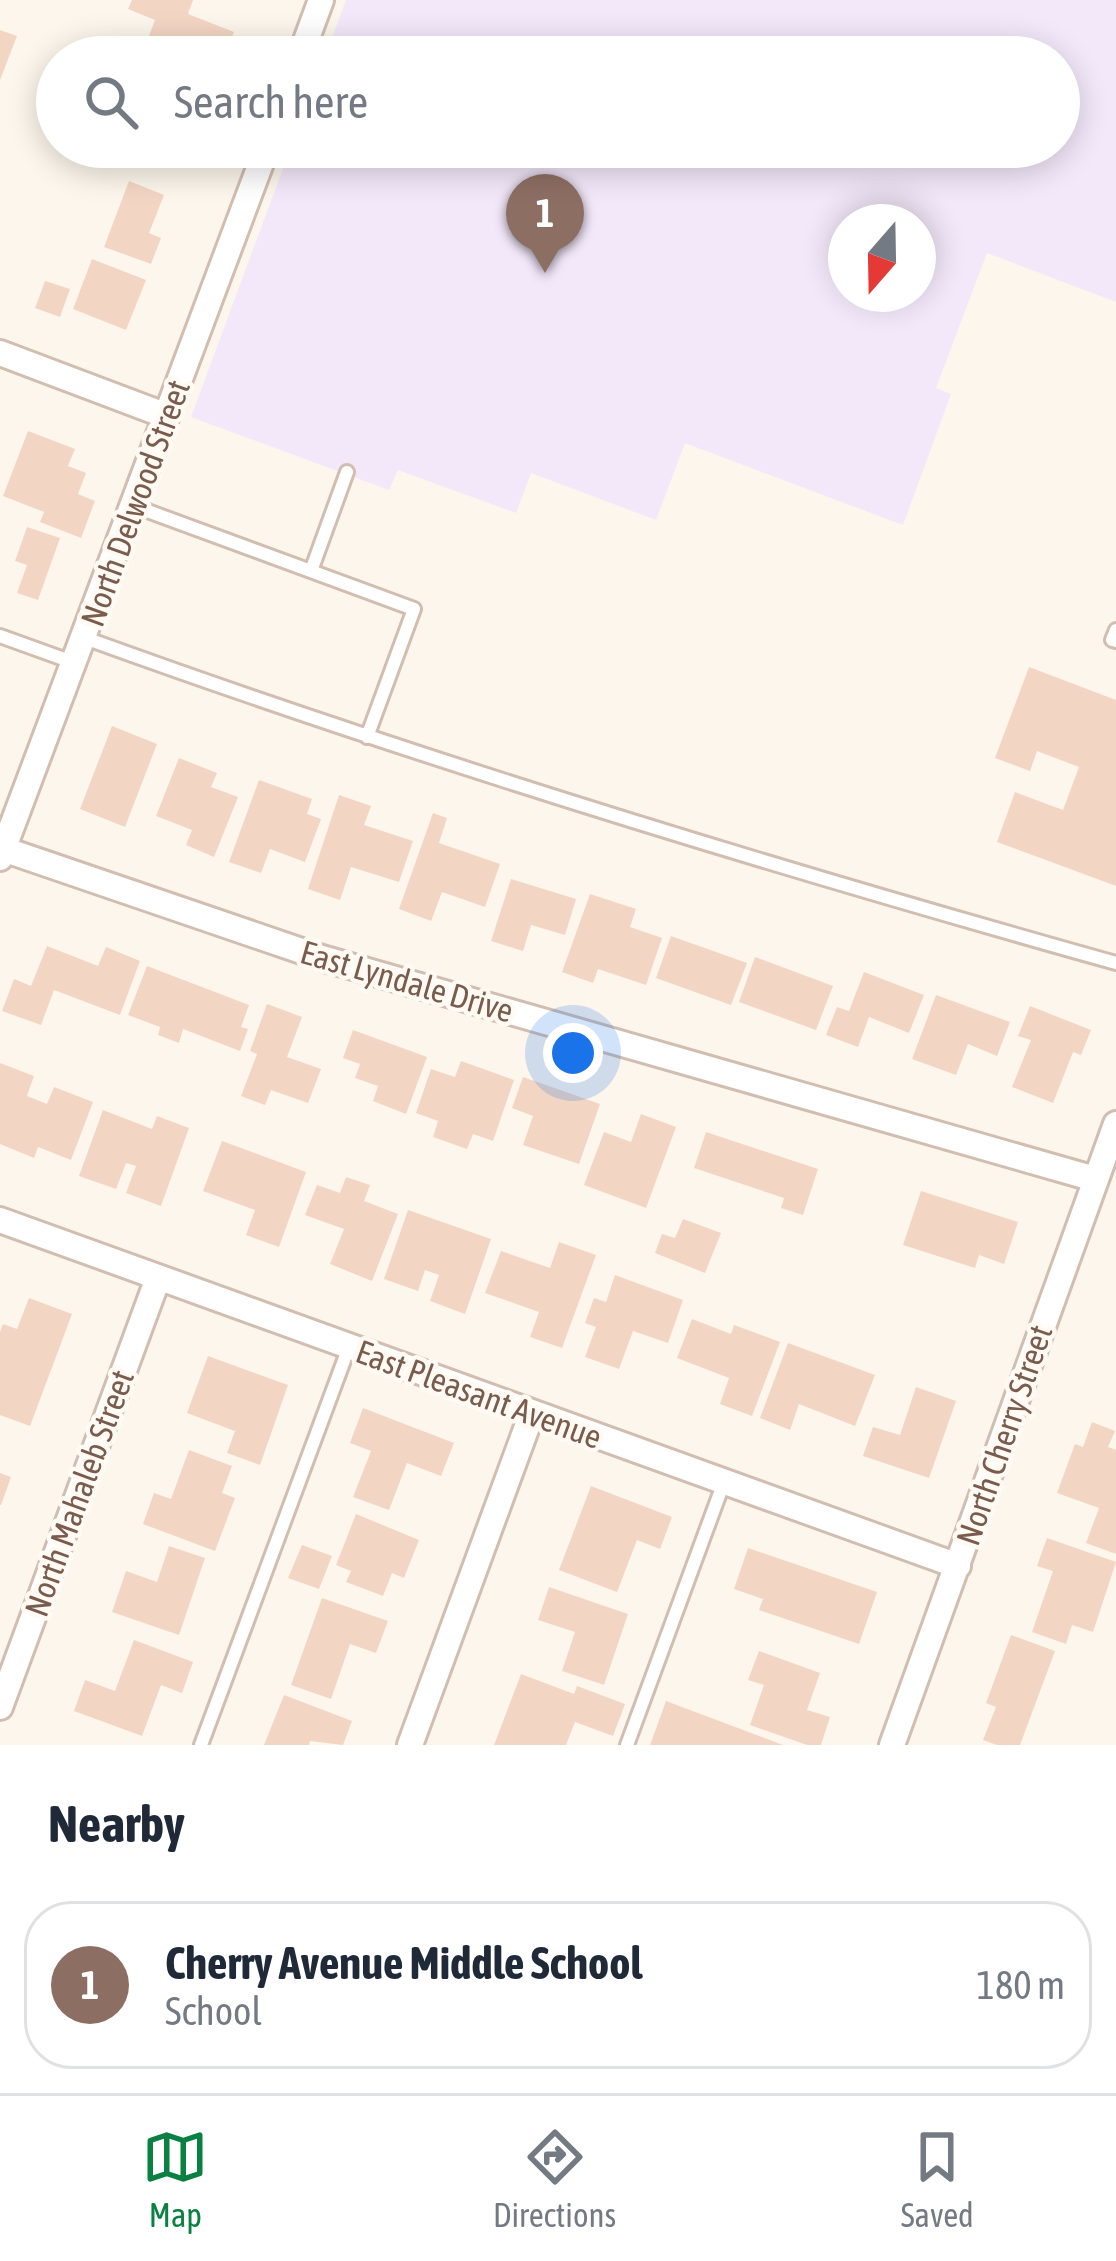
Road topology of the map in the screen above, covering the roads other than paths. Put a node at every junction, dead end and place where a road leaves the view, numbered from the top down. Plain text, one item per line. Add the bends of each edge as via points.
1 (321, 0) edge
2 (308, 36) edge
3 (259, 168) edge
4 (0, 353) edge
5 (167, 416) junction
6 (347, 472) dead end
7 (134, 506) junction
8 (311, 571) junction
9 (1116, 630) edge
10 (0, 636) edge
11 (86, 638) junction
12 (1116, 641) edge
13 (75, 663) junction
14 (367, 737) junction
15 (1, 852) edge
16 (1116, 963) edge
17 (1116, 1124) edge
18 (1096, 1178) junction
19 (0, 1220) edge
20 (158, 1278) junction
21 (349, 1347) junction
22 (532, 1413) junction
23 (724, 1482) junction
24 (958, 1566) junction
25 (0, 1707) edge
26 (201, 1745) edge
27 (410, 1745) edge
28 (627, 1745) edge
29 (892, 1745) edge

1 - 2 street
3 - 5 street, North Delwood Street
4 - 5 street
5 - 7 street, North Delwood Street
6 - 8 lane
7 - 8 lane
7 - 11 street, North Delwood Street
8 - 14 lane via 415,609
9 - 12 lane
10 - 13 lane
11 - 13 street, North Delwood Street
11 - 14 lane
13 - 15 street, North Delwood Street
14 - 16 lane
15 - 18 street, East Lyndale Drive via 322,958
17 - 18 street, North Cherry Street
18 - 24 street, North Cherry Street
19 - 20 street, East Pleasant Avenue
20 - 21 street, East Pleasant Avenue
20 - 25 street, North Mahaleb Street
21 - 22 street, East Pleasant Avenue
21 - 26 lane
22 - 23 street, East Pleasant Avenue
22 - 27 street
23 - 24 street, East Pleasant Avenue
23 - 28 lane
24 - 29 street, North Cherry Street

